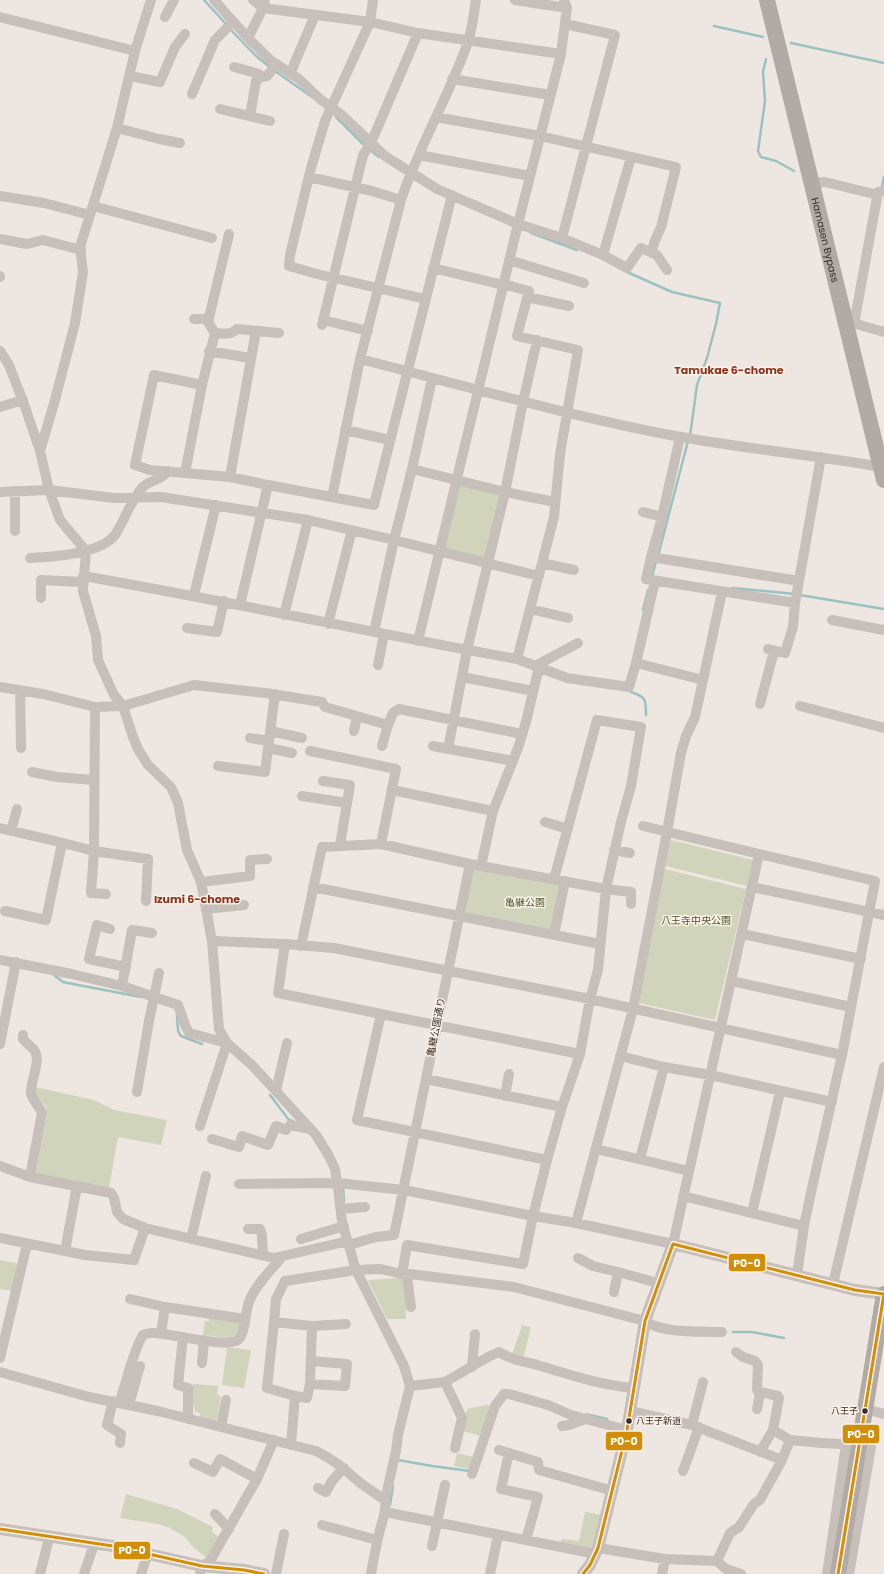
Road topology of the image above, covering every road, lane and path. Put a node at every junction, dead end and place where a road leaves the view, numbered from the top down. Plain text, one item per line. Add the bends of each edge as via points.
1 (151, 0) edge
2 (174, 0) edge
3 (214, 0) edge
4 (253, 0) edge
5 (373, 0) edge
6 (476, 0) edge
7 (514, 0) edge
8 (767, 0) edge
9 (264, 4) edge
10 (565, 4) edge
11 (315, 15) junction
12 (0, 17) edge
13 (165, 17) dead end
14 (233, 22) junction
15 (370, 22) junction
16 (565, 24) junction
17 (418, 33) junction
18 (185, 34) dead end
19 (248, 38) junction
20 (468, 41) junction
21 (135, 51) junction
22 (561, 54) junction
23 (277, 64) junction
24 (234, 67) dead end
25 (290, 74) junction
26 (130, 76) junction
27 (261, 77) junction
28 (452, 79) junction
29 (192, 94) dead end
30 (550, 95) junction
31 (331, 107) junction
32 (220, 109) dead end
33 (250, 116) junction
34 (436, 117) junction
35 (270, 121) dead end
36 (117, 128) junction
37 (540, 136) junction
38 (180, 143) dead end
39 (370, 143) junction
40 (586, 146) junction
41 (419, 155) junction
42 (631, 157) junction
43 (410, 175) junction
44 (530, 176) junction
45 (309, 177) junction
46 (811, 182) junction
47 (356, 187) junction
48 (881, 191) edge
49 (0, 196) edge
50 (452, 197) junction
51 (401, 200) junction
52 (91, 210) junction
53 (518, 224) junction
54 (229, 234) dead end
55 (212, 238) dead end
56 (562, 238) junction
57 (0, 239) edge
58 (81, 250) junction
59 (652, 252) junction
60 (603, 255) junction
61 (509, 260) junction
62 (433, 268) junction
63 (667, 270) dead end
64 (334, 278) junction
65 (584, 283) dead end
66 (503, 284) junction
67 (379, 288) junction
68 (527, 297) junction
69 (425, 299) junction
70 (569, 306) dead end
71 (209, 319) junction
72 (194, 320) dead end
73 (849, 323) junction
74 (256, 331) junction
75 (368, 331) junction
76 (884, 332) edge
77 (215, 333) junction
78 (279, 333) dead end
79 (537, 340) junction
80 (0, 351) edge
81 (209, 351) junction
82 (250, 358) junction
83 (360, 359) junction
84 (407, 371) junction
85 (432, 379) junction
86 (202, 385) junction
87 (478, 391) junction
88 (23, 400) junction
89 (523, 402) junction
90 (0, 407) edge
91 (567, 412) junction
92 (346, 430) junction
93 (680, 437) junction
94 (390, 440) junction
95 (40, 451) junction
96 (822, 457) junction
97 (412, 469) junction
98 (168, 471) junction
99 (185, 473) junction
100 (883, 476) edge
101 (230, 477) junction
102 (456, 480) junction
103 (268, 485) junction
104 (49, 490) junction
105 (15, 491) junction
106 (0, 492) edge
107 (505, 492) junction
108 (332, 497) junction
109 (136, 498) junction
110 (555, 502) junction
111 (216, 505) junction
112 (643, 512) dead end
113 (262, 513) junction
114 (662, 517) junction
115 (308, 520) junction
116 (352, 530) junction
117 (15, 531) dead end
118 (394, 540) junction
119 (440, 550) junction
120 (86, 551) junction
121 (651, 557) junction
122 (30, 558) dead end
123 (488, 562) junction
124 (542, 564) junction
125 (574, 570) dead end
126 (539, 576) junction
127 (83, 579) junction
128 (655, 581) junction
129 (799, 581) junction
130 (722, 592) junction
131 (194, 595) junction
132 (41, 598) dead end
133 (224, 601) junction
134 (795, 603) junction
135 (240, 605) junction
136 (530, 609) junction
137 (284, 615) junction
138 (568, 618) dead end
139 (832, 620) dead end
140 (328, 624) junction
141 (187, 628) dead end
142 (884, 630) edge
143 (379, 633) junction
144 (418, 641) junction
145 (578, 643) dead end
146 (467, 650) junction
147 (517, 659) junction
148 (636, 663) junction
149 (378, 665) dead end
150 (537, 666) junction
151 (462, 677) junction
152 (703, 680) junction
153 (0, 687) edge
154 (20, 690) junction
155 (533, 691) junction
156 (275, 694) junction
157 (760, 704) dead end
158 (122, 706) junction
159 (800, 706) dead end
160 (95, 707) junction
161 (357, 717) junction
162 (453, 720) junction
163 (388, 725) junction
164 (884, 728) edge
165 (354, 731) dead end
166 (522, 734) junction
167 (250, 738) dead end
168 (302, 738) dead end
169 (269, 740) junction
170 (382, 746) dead end
171 (433, 746) dead end
172 (21, 748) dead end
173 (448, 749) junction
174 (310, 751) dead end
175 (292, 753) dead end
176 (513, 761) junction
177 (218, 766) dead end
178 (32, 772) dead end
179 (94, 780) junction
180 (323, 780) dead end
181 (392, 790) junction
182 (302, 796) dead end
183 (347, 804) junction
184 (17, 809) dead end
185 (494, 811) junction
186 (545, 822) dead end
187 (643, 826) dead end
188 (0, 828) edge
189 (568, 829) junction
190 (11, 831) junction
191 (667, 832) junction
192 (62, 843) junction
193 (381, 844) junction
194 (340, 846) junction
195 (614, 850) junction
196 (94, 851) junction
197 (630, 853) dead end
198 (759, 854) junction
199 (267, 859) dead end
200 (470, 864) junction
201 (481, 866) junction
202 (554, 879) junction
203 (565, 881) junction
204 (201, 882) junction
205 (313, 886) junction
206 (752, 887) junction
207 (606, 889) junction
208 (106, 894) dead end
209 (146, 901) dead end
210 (631, 904) dead end
211 (244, 905) dead end
212 (206, 909) junction
213 (5, 911) dead end
214 (870, 912) junction
215 (884, 915) edge
216 (459, 916) junction
217 (110, 929) dead end
218 (152, 932) dead end
219 (742, 934) junction
220 (554, 935) junction
221 (212, 941) junction
222 (285, 944) junction
223 (600, 944) junction
224 (301, 946) junction
225 (861, 959) junction
226 (0, 960) edge
227 (16, 962) junction
228 (126, 967) junction
229 (447, 972) junction
230 (159, 973) dead end
231 (731, 981) junction
232 (122, 986) junction
233 (155, 996) junction
234 (590, 999) junction
235 (851, 1007) junction
236 (633, 1009) junction
237 (381, 1014) junction
238 (436, 1026) junction
239 (720, 1027) junction
240 (23, 1035) dead end
241 (227, 1043) junction
242 (287, 1043) dead end
243 (0, 1044) edge
244 (580, 1054) junction
245 (842, 1055) junction
246 (620, 1056) junction
247 (664, 1067) junction
248 (884, 1067) edge
249 (509, 1074) dead end
250 (710, 1075) junction
251 (426, 1079) junction
252 (276, 1091) junction
253 (137, 1092) dead end
254 (780, 1092) junction
255 (505, 1096) junction
256 (832, 1102) junction
257 (562, 1107) junction
258 (200, 1126) dead end
259 (310, 1129) junction
260 (414, 1132) junction
261 (212, 1139) dead end
262 (596, 1149) junction
263 (640, 1159) junction
264 (547, 1160) junction
265 (0, 1166) edge
266 (689, 1171) junction
267 (206, 1176) dead end
268 (30, 1177) junction
269 (239, 1184) dead end
270 (338, 1184) junction
271 (77, 1186) junction
272 (404, 1190) junction
273 (683, 1196) junction
274 (366, 1208) dead end
275 (340, 1209) junction
276 (752, 1214) junction
277 (533, 1216) junction
278 (576, 1223) junction
279 (344, 1226) junction
280 (804, 1226) junction
281 (145, 1228) junction
282 (248, 1229) dead end
283 (394, 1235) junction
284 (0, 1238) edge
285 (301, 1239) dead end
286 (191, 1240) junction
287 (27, 1244) junction
288 (673, 1244) junction
289 (349, 1245) junction
290 (407, 1245) junction
291 (65, 1252) junction
292 (263, 1255) junction
293 (281, 1258) junction
294 (578, 1258) dead end
295 (356, 1270) junction
296 (618, 1272) junction
297 (405, 1275) junction
298 (797, 1275) junction
299 (658, 1283) junction
300 (834, 1284) junction
301 (614, 1292) dead end
302 (884, 1294) edge
303 (130, 1299) dead end
304 (165, 1307) junction
305 (411, 1307) dead end
306 (245, 1319) junction
307 (646, 1321) junction
308 (274, 1322) junction
309 (346, 1324) dead end
310 (312, 1326) junction
311 (722, 1332) dead end
312 (161, 1333) junction
313 (475, 1334) dead end
314 (183, 1337) junction
315 (204, 1340) junction
316 (736, 1352) dead end
317 (0, 1358) edge
318 (311, 1361) junction
319 (202, 1363) dead end
320 (140, 1366) dead end
321 (472, 1367) junction
322 (1, 1376) edge
323 (445, 1382) junction
324 (703, 1382) dead end
325 (310, 1384) junction
326 (410, 1386) junction
327 (634, 1388) junction
328 (760, 1392) junction
329 (295, 1396) junction
330 (226, 1400) dead end
331 (120, 1403) junction
332 (756, 1409) dead end
333 (865, 1409) junction
334 (630, 1410) junction
335 (884, 1414) edge
336 (588, 1418) junction
337 (188, 1419) junction
338 (562, 1426) dead end
339 (696, 1426) junction
340 (221, 1427) junction
341 (627, 1430) junction
342 (773, 1430) junction
343 (860, 1437) junction
344 (274, 1440) junction
345 (790, 1440) junction
346 (120, 1443) dead end
347 (291, 1445) junction
348 (846, 1445) junction
349 (455, 1448) dead end
350 (760, 1452) junction
351 (782, 1460) junction
352 (194, 1463) dead end
353 (344, 1468) junction
354 (683, 1471) dead end
355 (472, 1474) dead end
356 (257, 1479) junction
357 (445, 1485) dead end
358 (318, 1488) dead end
359 (613, 1491) junction
360 (385, 1500) junction
361 (385, 1512) junction
362 (215, 1514) dead end
363 (436, 1523) junction
364 (322, 1525) dead end
365 (0, 1529) edge
366 (229, 1529) junction
367 (284, 1534) dead end
368 (498, 1535) junction
369 (48, 1538) junction
370 (377, 1540) junction
371 (526, 1540) junction
372 (94, 1544) junction
373 (432, 1546) dead end
374 (597, 1551) junction
375 (148, 1553) junction
376 (665, 1560) junction
377 (717, 1561) junction
378 (201, 1570) edge
379 (40, 1574) edge
380 (84, 1574) edge
381 (141, 1574) edge
382 (264, 1574) edge
383 (276, 1574) edge
384 (371, 1574) edge
385 (490, 1574) edge
386 (583, 1574) edge
387 (662, 1574) edge
388 (741, 1574) edge
389 (827, 1574) edge
390 (838, 1574) edge
391 (850, 1574) edge

1 - 21 street
2 - 13 street
3 - 14 street
4 - 9 street
5 - 15 street
6 - 20 street
7 - 10 street
8 - 46 highway, Hamasen Bypass
9 - 11 street
9 - 19 street
10 - 16 street
11 - 15 street
11 - 25 street
12 - 21 street
14 - 19 street
14 - 29 street via 215,40
15 - 17 street
15 - 31 street
16 - 22 street
16 - 40 street via 615,35
17 - 20 street
17 - 39 street
18 - 26 street via 160,82
19 - 23 street
20 - 22 street
20 - 28 street
21 - 26 street
22 - 30 street
23 - 25 street
23 - 27 street via 267,76
24 - 27 street via 259,74
25 - 31 street
26 - 36 street
27 - 33 street via 256,81
28 - 30 street
28 - 34 street
30 - 37 street
31 - 39 street via 353,124
31 - 45 street
32 - 33 street
33 - 35 street
34 - 37 street
34 - 41 street
36 - 38 street
36 - 52 street
37 - 40 street
37 - 44 street
39 - 43 street
39 - 47 street via 364,153
40 - 42 street
40 - 56 street
41 - 43 street
41 - 44 street
42 - 59 street via 676,167
42 - 60 street
43 - 50 street
43 - 51 street
44 - 53 street
45 - 47 street
45 - 64 street via 289,266
46 - 48 street via 825,182 874,194
46 - 73 highway, Hamasen Bypass
47 - 51 street
47 - 64 street
48 - 73 street
49 - 52 street
50 - 53 street
50 - 62 street
51 - 67 street
52 - 55 street
52 - 58 street
53 - 56 street
53 - 61 street
54 - 71 street
56 - 60 street
57 - 58 street via 27,244 43,240
58 - 95 street via 83,272 75,323
59 - 60 street via 641,248 628,268
59 - 63 street
61 - 65 street
61 - 66 street
62 - 66 street
62 - 69 street
64 - 67 street
64 - 75 street via 323,322
66 - 68 street via 529,291
66 - 87 street
67 - 69 street
67 - 75 street
68 - 70 street
68 - 79 street via 517,336
69 - 84 street
71 - 72 street
71 - 77 street via 208,322
73 - 76 street
73 - 100 highway, Hamasen Bypass
74 - 77 street via 238,329 225,334
74 - 78 street
74 - 82 street
75 - 83 street
77 - 81 street
79 - 89 street
79 - 91 street via 578,350
80 - 88 street via 9,365
81 - 82 street
81 - 86 street
82 - 101 street
83 - 84 street
83 - 92 street
84 - 85 street
84 - 94 street
85 - 87 street
85 - 97 street
86 - 98 street via 154,375 135,465 150,470
86 - 99 street
87 - 89 street
87 - 102 street
88 - 90 street
88 - 95 street
89 - 91 street
89 - 107 street
91 - 93 street
91 - 110 street
92 - 94 street
92 - 108 street
93 - 96 street
93 - 114 street
94 - 108 street via 374,505
95 - 104 street
96 - 100 street
96 - 129 street
97 - 102 street
97 - 118 street
98 - 99 street
98 - 109 street via 163,478 144,486
99 - 101 street
101 - 103 street
102 - 107 street
102 - 119 street
103 - 108 street
103 - 113 street
104 - 105 street
104 - 109 street via 114,498
104 - 120 street via 60,520
105 - 106 street
105 - 117 street
107 - 110 street
107 - 123 street
109 - 111 street via 161,497
109 - 120 street via 114,536 105,544
110 - 124 street via 554,517
111 - 113 street
111 - 131 street
112 - 114 street
113 - 115 street
113 - 135 street
114 - 121 street
115 - 116 street
115 - 137 street
116 - 118 street
116 - 140 street
118 - 119 street
118 - 143 street
119 - 123 street
119 - 144 street
120 - 122 street
120 - 127 street
121 - 128 street via 646,579
121 - 129 street
123 - 126 street
123 - 146 street
124 - 125 street
124 - 126 street
126 - 136 street
127 - 131 street
127 - 132 street via 41,580
127 - 158 street via 83,591 96,636 98,660
128 - 130 street
128 - 148 street
129 - 134 street
130 - 134 street
130 - 152 street
131 - 133 street
133 - 135 street
133 - 141 street via 216,632
134 - 157 street via 793,627 785,653 771,650
135 - 137 street
136 - 138 street
136 - 147 street
137 - 140 street
139 - 142 street
140 - 143 street
143 - 144 street
143 - 149 street
144 - 146 street
145 - 150 street
146 - 147 street
146 - 151 street
147 - 150 street
148 - 150 street via 629,687 567,678
148 - 152 street
150 - 155 street
151 - 155 street
151 - 162 street
152 - 191 street via 695,717 681,753
153 - 154 street
154 - 160 street
154 - 172 street
155 - 166 street
156 - 158 street via 194,684
156 - 161 street via 322,702 325,707
156 - 169 street
158 - 160 street
158 - 204 street via 138,749 148,765 171,787 178,803 187,850
159 - 164 street
160 - 179 street
161 - 163 street
161 - 165 street
162 - 163 street via 399,709 393,714
162 - 166 street
162 - 173 street
163 - 170 street
166 - 176 street
167 - 169 street
168 - 169 street
169 - 175 street
169 - 177 street via 264,772
171 - 173 street
173 - 176 street
174 - 181 street via 396,769
176 - 185 street
178 - 179 street
179 - 196 street
180 - 183 street via 350,785
181 - 185 street
181 - 193 street
182 - 183 street
183 - 194 street
184 - 190 street
185 - 201 street
186 - 189 street
187 - 191 street
188 - 190 street
189 - 195 street via 597,720 642,727 631,786
189 - 202 street
190 - 192 street
191 - 198 street
191 - 236 street
192 - 196 street
192 - 213 street via 46,920
193 - 194 street
193 - 200 street
194 - 205 street via 322,847
195 - 197 street
195 - 207 street
196 - 208 street via 91,893
196 - 209 street via 148,859
198 - 206 street
198 - 214 street via 875,881
199 - 204 street via 250,860 250,876
200 - 201 street
200 - 216 street, 亀継公園通り
201 - 202 street
202 - 203 street
203 - 207 street
203 - 220 street
204 - 212 street
205 - 216 street
205 - 224 street
206 - 214 street
206 - 219 street
207 - 210 street via 631,892
207 - 223 street
211 - 212 street
212 - 221 street
214 - 215 street
214 - 225 street
216 - 220 street
216 - 229 street, 亀継公園通り
217 - 228 street via 97,926 89,959
218 - 228 street via 132,930
219 - 225 street
219 - 231 street
220 - 223 street
221 - 222 street
221 - 241 street via 219,1029
222 - 224 street
222 - 237 street via 278,993
223 - 234 street via 598,970
224 - 229 street via 334,948
225 - 235 street
226 - 227 street
227 - 232 street
227 - 243 street
228 - 232 street
229 - 234 street
229 - 238 street, 亀継公園通り
230 - 233 street
231 - 235 street
231 - 239 street
232 - 233 street
233 - 241 street via 178,1005 189,1033
233 - 253 street
234 - 236 street
234 - 244 street
235 - 245 street
236 - 239 street
236 - 246 street
237 - 238 street
237 - 260 street via 357,1120
238 - 244 street
238 - 251 street, 亀継公園通り
239 - 245 street
239 - 250 street
240 - 268 street via 23,1039 37,1056 31,1088 34,1101 42,1113
241 - 252 street
241 - 258 street
242 - 252 street
244 - 257 street
245 - 256 street
246 - 247 street
246 - 262 street
247 - 250 street
247 - 263 street
248 - 300 street
249 - 255 street
250 - 254 street
250 - 266 street
251 - 255 street
251 - 260 street, 亀継公園通り
252 - 259 street
254 - 256 street
254 - 276 street
255 - 257 street
256 - 280 street
257 - 264 street
259 - 261 street via 290,1125 286,1130 276,1126 268,1145 242,1136 239,1147
259 - 270 street via 323,1144 335,1169
260 - 264 street
260 - 272 street, 亀継公園通り
262 - 263 street
262 - 278 street
263 - 266 street
264 - 277 street
265 - 268 street
266 - 273 street
267 - 286 street
268 - 271 street
269 - 270 street
270 - 272 street
270 - 275 street
271 - 281 street via 111,1193 117,1212 123,1219
271 - 291 street
272 - 277 street
272 - 283 street, 亀継公園通り
273 - 276 street
273 - 288 street
274 - 275 street
275 - 279 street
276 - 280 street
277 - 278 street
277 - 290 street via 523,1264
278 - 288 street
279 - 285 street
279 - 289 street
280 - 298 street
281 - 286 street
281 - 291 street via 134,1260
282 - 292 street via 260,1229
283 - 289 street
283 - 290 street
284 - 287 street
286 - 292 street
287 - 291 street
287 - 317 street
288 - 298 street
288 - 299 street
289 - 293 street via 344,1242
289 - 295 street
290 - 297 street
292 - 293 street
293 - 306 street via 250,1301
294 - 296 street via 593,1266
295 - 297 street via 381,1269
295 - 308 street via 285,1281 276,1299
295 - 326 street via 404,1366
296 - 299 street
296 - 301 street
297 - 305 street
297 - 307 street via 514,1287
298 - 300 street
299 - 307 street
300 - 302 street
302 - 333 highway
303 - 304 street
304 - 306 street
304 - 312 street
306 - 315 street via 240,1339 236,1342
307 - 311 street via 651,1325 678,1330
307 - 327 street
308 - 310 street
308 - 329 street via 267,1388
309 - 310 street
310 - 318 street
312 - 314 street
312 - 331 street via 143,1334
313 - 321 street
314 - 315 street
314 - 337 street via 178,1385 188,1388
315 - 319 street
316 - 328 street via 758,1365 757,1390
318 - 325 street
318 - 325 street via 347,1364 345,1386
320 - 331 street
321 - 323 street
321 - 327 street via 499,1352 508,1358 569,1376
322 - 331 street
323 - 326 street
323 - 349 street via 462,1418
324 - 339 street
325 - 329 street via 307,1398
326 - 360 street
327 - 334 street
328 - 332 street
328 - 342 street via 778,1396
329 - 347 street
330 - 340 street
331 - 337 street
331 - 346 street via 107,1425 121,1434
333 - 335 street
333 - 343 highway
334 - 339 street
334 - 341 street
336 - 338 street
336 - 341 street
336 - 355 street via 504,1394 495,1406
337 - 340 street
339 - 350 street
339 - 354 street
340 - 344 street
341 - 359 street
342 - 345 street
342 - 350 street
343 - 348 street
343 - 390 highway
343 - 391 street via 871,1447
344 - 347 street
344 - 356 street
345 - 348 street
345 - 351 street
347 - 353 street via 316,1451
348 - 389 street
350 - 351 street
351 - 377 street via 760,1500 754,1504 739,1527 730,1533
352 - 356 street via 213,1472 220,1459
353 - 358 street via 326,1492
353 - 360 street
356 - 366 street
357 - 363 street
359 - 371 street via 539,1470 538,1462 504,1451 501,1489 538,1497
359 - 374 street
360 - 361 street
361 - 363 street
361 - 370 street
362 - 366 street
363 - 368 street
363 - 373 street
364 - 370 street
365 - 369 street
366 - 378 street via 210,1561
367 - 383 street
368 - 371 street
368 - 385 street
369 - 372 street
369 - 379 street
370 - 384 street
371 - 374 street
372 - 375 street
372 - 380 street
374 - 376 street
374 - 386 street
375 - 378 street
375 - 381 street
376 - 377 street
376 - 387 street
377 - 388 street via 726,1569
378 - 382 street via 244,1570

